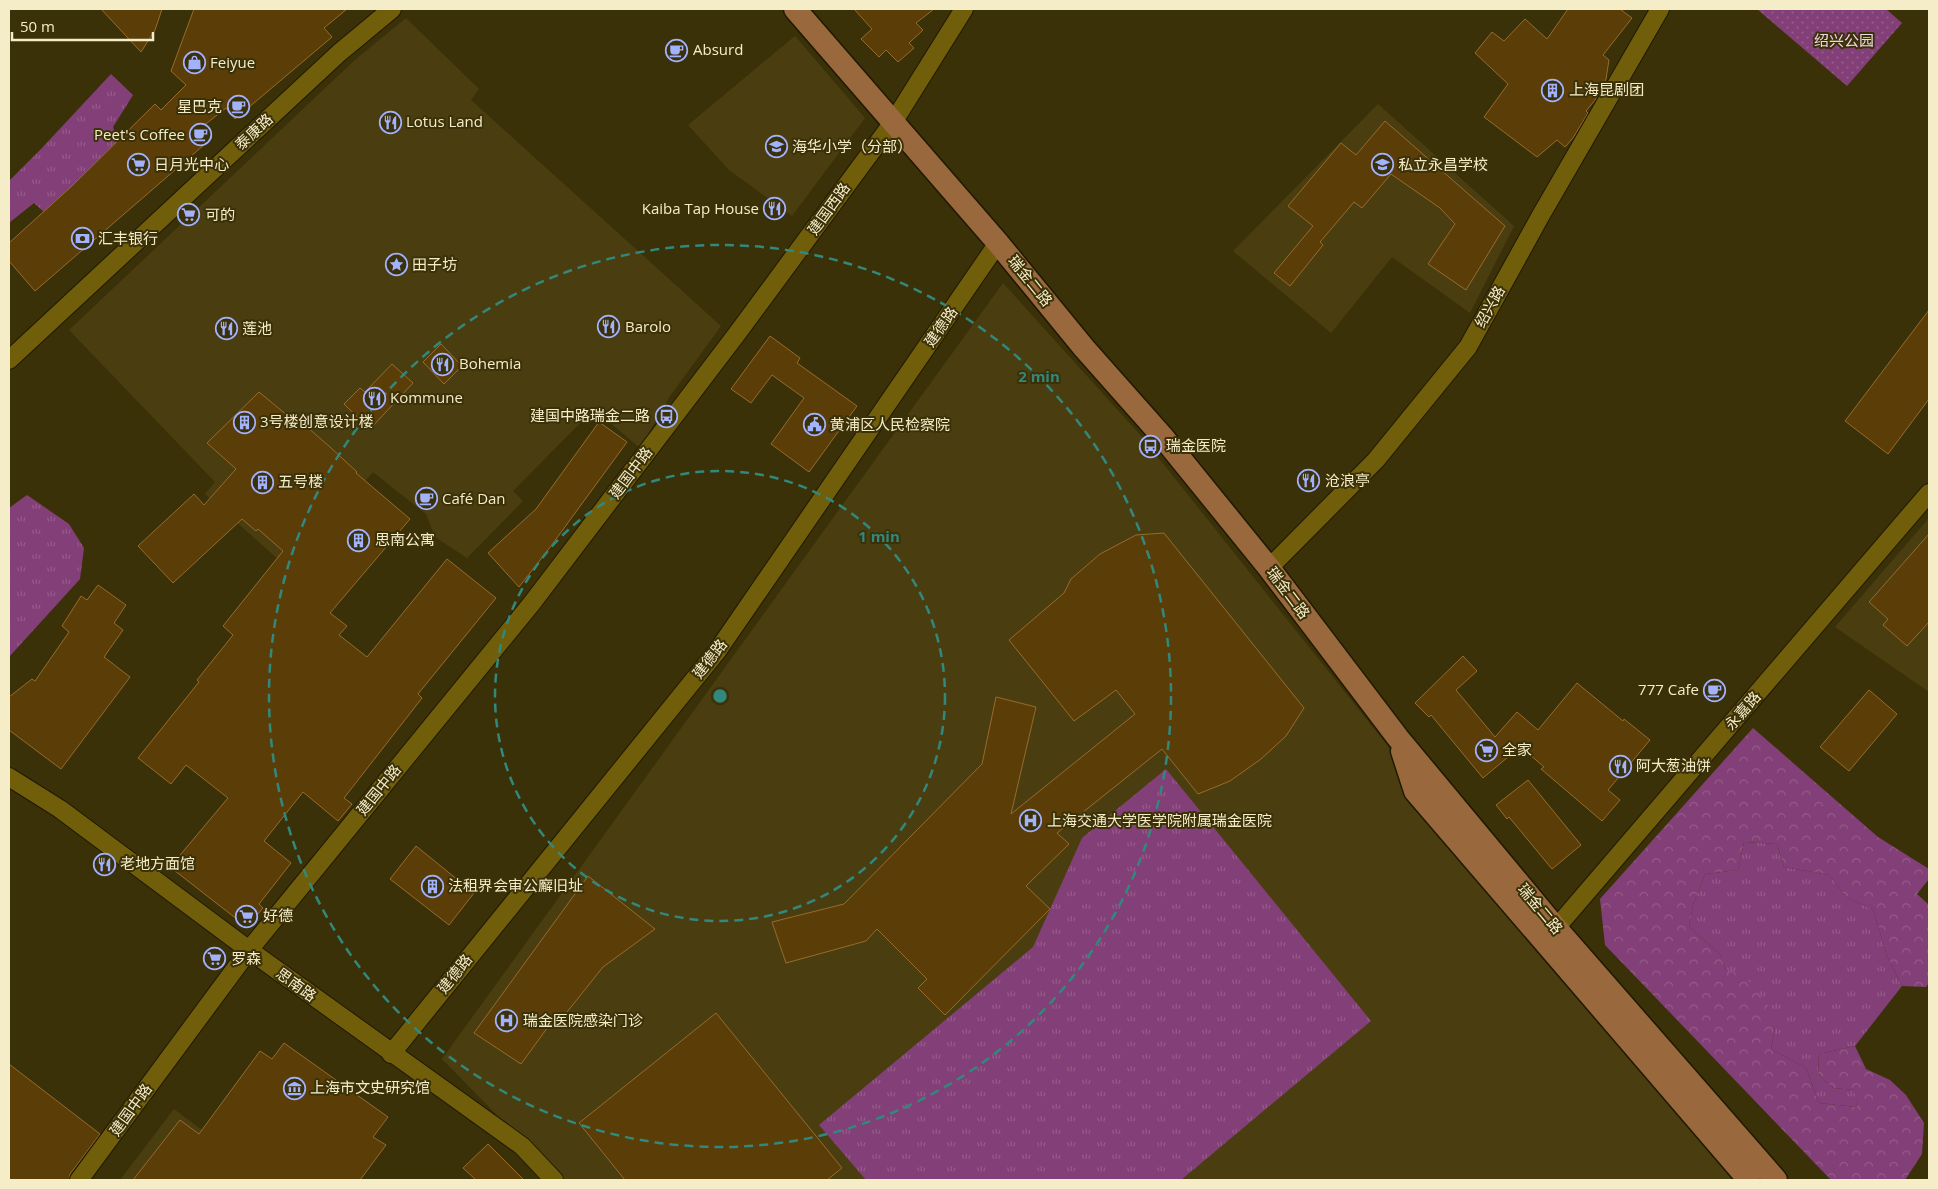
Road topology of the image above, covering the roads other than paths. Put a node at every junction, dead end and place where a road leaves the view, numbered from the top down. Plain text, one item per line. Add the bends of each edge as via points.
1 (392, 9) edge
2 (795, 9) edge
3 (964, 9) edge
4 (1660, 9) edge
5 (894, 121) junction
6 (998, 243) junction
7 (9, 360) edge
8 (683, 404) joint
9 (1929, 493) edge
10 (1269, 568) junction
11 (1398, 738) junction
12 (9, 777) edge
13 (1556, 928) junction
14 (249, 950) junction
15 (391, 1054) junction
16 (79, 1180) edge
17 (554, 1180) edge
18 (1749, 1180) edge
19 (1776, 1180) edge

1 - 7 street, 泰康路 via 331,60
2 - 5 main road, 瑞金二路
3 - 5 street, 建国西路
4 - 10 street, 绍兴路 via 1468,347 1376,460
5 - 6 main road, 瑞金二路
5 - 8 street, 建国西路
6 - 10 main road, 瑞金二路
6 - 15 street, 建德路 via 718,650
8 - 14 street, 建国中路 via 532,604
9 - 13 street, 永嘉路
10 - 11 main road, 瑞金二路
11 - 13 main road, 瑞金二路
11 - 18 main road via 1415,791
12 - 14 street, 思南路 via 60,809
13 - 19 main road, 瑞金二路
14 - 15 street, 思南路
14 - 16 street, 建国中路
15 - 17 street, 思南路 via 522,1146

